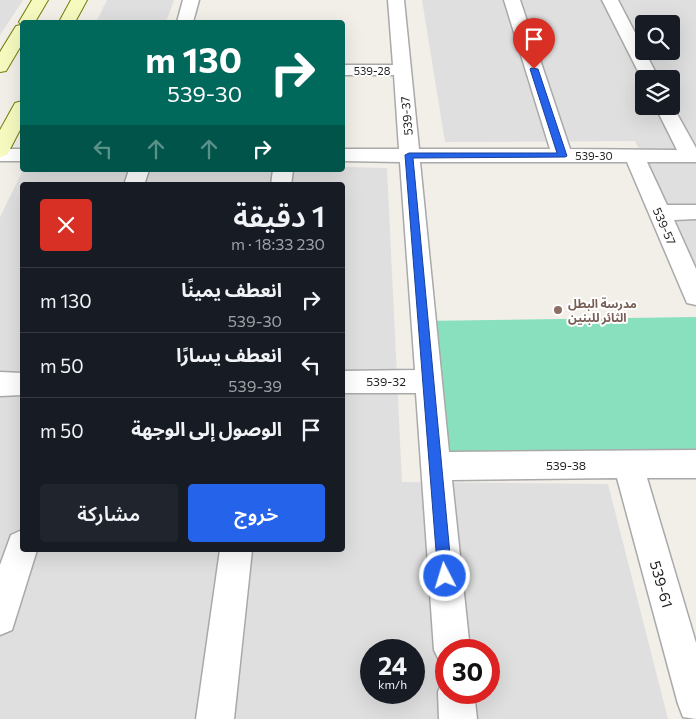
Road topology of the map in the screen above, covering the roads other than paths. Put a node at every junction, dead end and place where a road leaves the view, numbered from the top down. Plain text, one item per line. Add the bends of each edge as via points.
1 (40, 0) edge
2 (79, 0) edge
3 (192, 0) edge
4 (396, 0) edge
5 (512, 0) edge
6 (610, 0) edge
7 (28, 20) edge
8 (68, 20) edge
9 (185, 20) edge
10 (20, 33) edge
11 (0, 67) edge
12 (345, 70) edge
13 (402, 70) junction
14 (645, 70) edge
15 (20, 111) edge
16 (669, 115) edge
17 (0, 150) edge
18 (0, 155) edge
19 (20, 155) edge
20 (345, 155) edge
21 (409, 155) junction
22 (634, 155) junction
23 (562, 156) junction
24 (693, 156) edge
25 (659, 212) junction
26 (696, 212) edge
27 (696, 296) edge
28 (429, 381) junction
29 (345, 382) edge
30 (0, 384) edge
31 (20, 384) edge
32 (696, 464) edge
33 (628, 465) junction
34 (436, 466) junction
35 (20, 552) edge
36 (236, 552) edge
37 (0, 618) edge
38 (451, 639) edge
39 (457, 704) edge
40 (696, 704) edge
41 (215, 719) edge
42 (458, 719) edge

1 - 7 street
2 - 8 street
3 - 9 street
4 - 13 street, 539-37
5 - 23 street
6 - 14 street
10 - 11 street
12 - 13 street, 539-28
13 - 21 street, 539-37
15 - 17 street
16 - 24 street
18 - 19 street
20 - 21 street, 539-30
21 - 23 street, 539-30
21 - 28 street, 539-37
22 - 23 street, 539-30
22 - 24 street, 539-30
22 - 25 street, 539-57
25 - 26 street
25 - 27 street, 539-57
28 - 29 street, 539-32
28 - 34 street, 539-37
30 - 31 street
32 - 33 street, 539-38
33 - 34 street, 539-38
33 - 40 street, 539-61
34 - 38 street, 539-37
35 - 37 street
36 - 41 street
39 - 42 street

